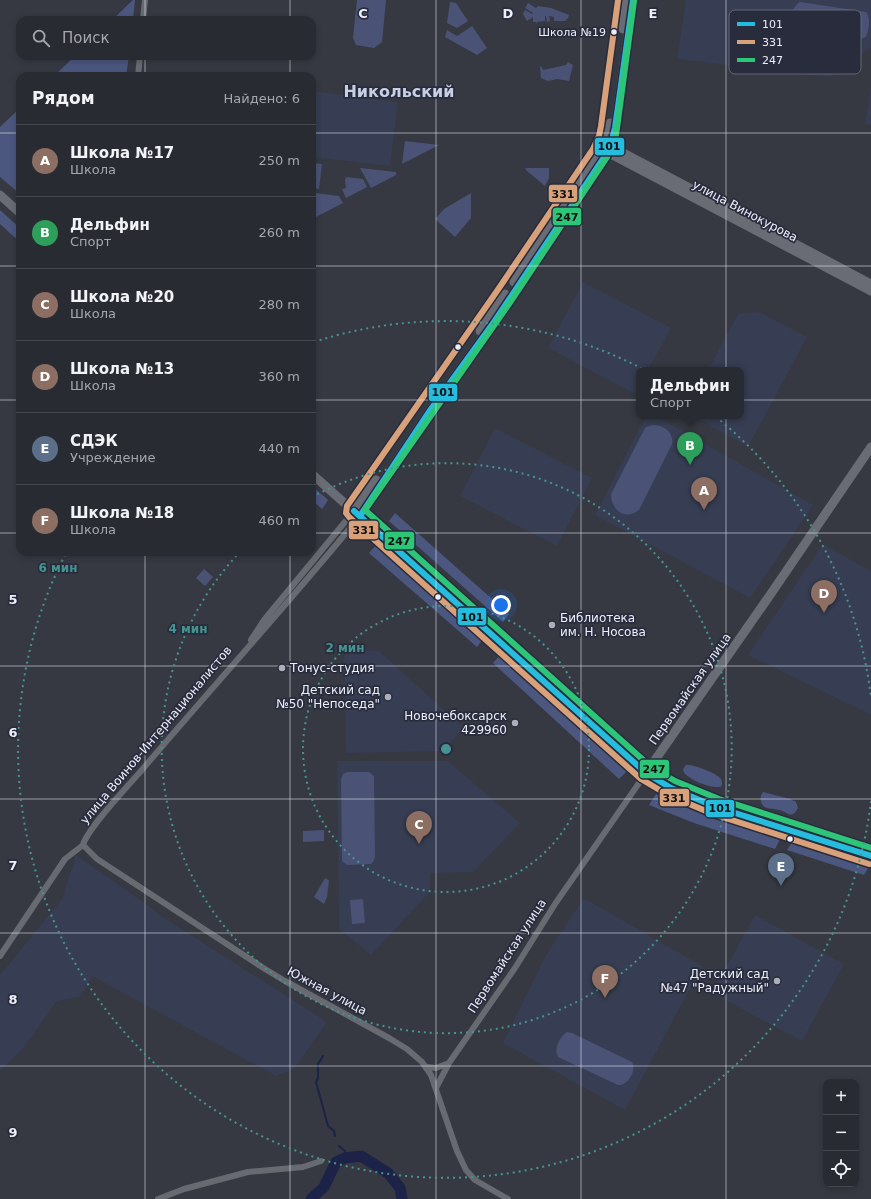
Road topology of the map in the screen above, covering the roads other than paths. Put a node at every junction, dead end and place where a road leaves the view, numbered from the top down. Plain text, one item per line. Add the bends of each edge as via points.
1 (146, 0) edge
2 (629, 4) edge
3 (144, 16) edge
4 (140, 60) edge
5 (138, 72) edge
6 (607, 148) junction
7 (0, 195) edge
8 (16, 209) edge
9 (844, 273) junction
10 (871, 284) edge
11 (871, 291) edge
12 (871, 447) edge
13 (316, 478) edge
14 (357, 514) junction
15 (646, 773) junction
16 (83, 845) junction
17 (871, 856) edge
18 (0, 956) edge
19 (449, 1063) junction
20 (427, 1067) junction
21 (436, 1088) junction
22 (321, 1161) dead end
23 (158, 1199) edge
24 (508, 1199) edge

1 - 3 street
2 - 6 main road, улица Воинов-Интернационалистов
4 - 5 street
6 - 9 main road, улица Винокурова
6 - 14 main road, улица Воинов-Интернационалистов
7 - 8 main road
9 - 10 main road, улица Винокурова
9 - 11 main road, улица Винокурова
12 - 15 main road, Первомайская улица
13 - 14 main road
14 - 15 main road
14 - 16 street, улица Воинов-Интернационалистов via 271,622 87,835
15 - 17 main road via 671,788 716,807
15 - 19 street, Первомайская улица
16 - 18 street via 65,859
16 - 20 street, Южная улица via 97,859 265,969 389,1038 407,1049
19 - 20 street via 436,1068
19 - 21 street, Первомайская улица
20 - 21 street, Южная улица
21 - 24 street, Южная улица via 466,1170 488,1189
22 - 23 street via 303,1167 248,1172 184,1189

